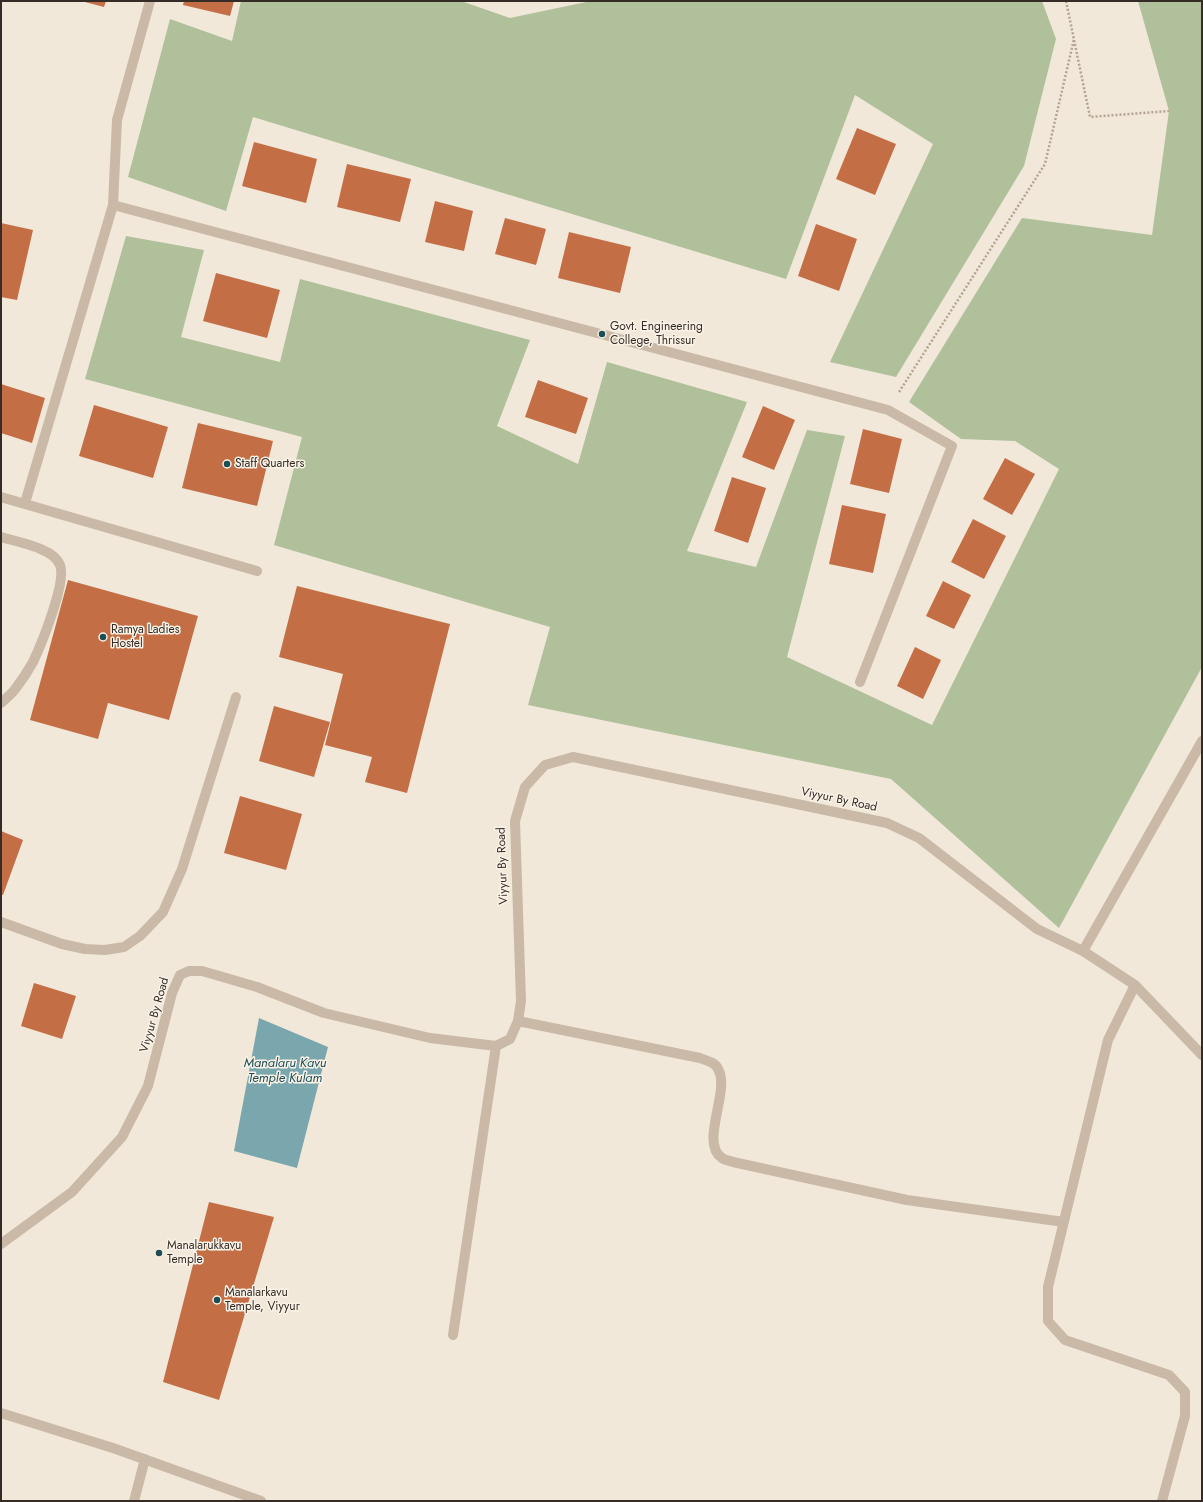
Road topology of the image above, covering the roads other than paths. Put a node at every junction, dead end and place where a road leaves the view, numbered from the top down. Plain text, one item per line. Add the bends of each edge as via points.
1 (150, 1) edge
2 (113, 205) junction
3 (1, 497) edge
4 (25, 503) junction
5 (1, 537) edge
6 (256, 571) dead end
7 (860, 682) dead end
8 (236, 697) dead end
9 (1, 703) edge
10 (1202, 740) edge
11 (1, 922) edge
12 (1083, 951) junction
13 (1135, 984) junction
14 (518, 1021) junction
15 (496, 1046) junction
16 (1202, 1055) edge
17 (1064, 1222) junction
18 (1, 1244) edge
19 (453, 1335) dead end
20 (1, 1413) edge
21 (145, 1459) junction
22 (134, 1501) edge
23 (261, 1501) edge
24 (1162, 1501) edge

1 - 2 street via 117,120
2 - 4 street
2 - 7 street via 888,410 952,446
3 - 4 street
4 - 6 street
5 - 9 street via 39,548 54,556 60,565 62,575 48,625 33,662 16,689
8 - 11 street via 182,869 163,912 140,936 124,947 105,950 85,949 62,944
10 - 12 street
12 - 13 street, Viyyur By Road
12 - 14 street, Viyyur By Road via 1037,929 919,838 887,824 574,757 545,765 525,787 514,821 521,1002
13 - 16 street, Viyyur By Road
13 - 17 street via 1108,1040
14 - 15 street, Viyyur By Road via 510,1039
14 - 17 street via 712,1062 722,1079 713,1140 721,1157 733,1162 907,1200
15 - 18 street, Viyyur By Road via 430,1038 331,1015 202,970 189,971 180,975 172,993 148,1086 122,1137 72,1192
15 - 19 street
17 - 24 street via 1048,1287 1048,1321 1065,1340 1169,1375 1185,1392 1185,1416
20 - 21 street
21 - 22 street
21 - 23 street

